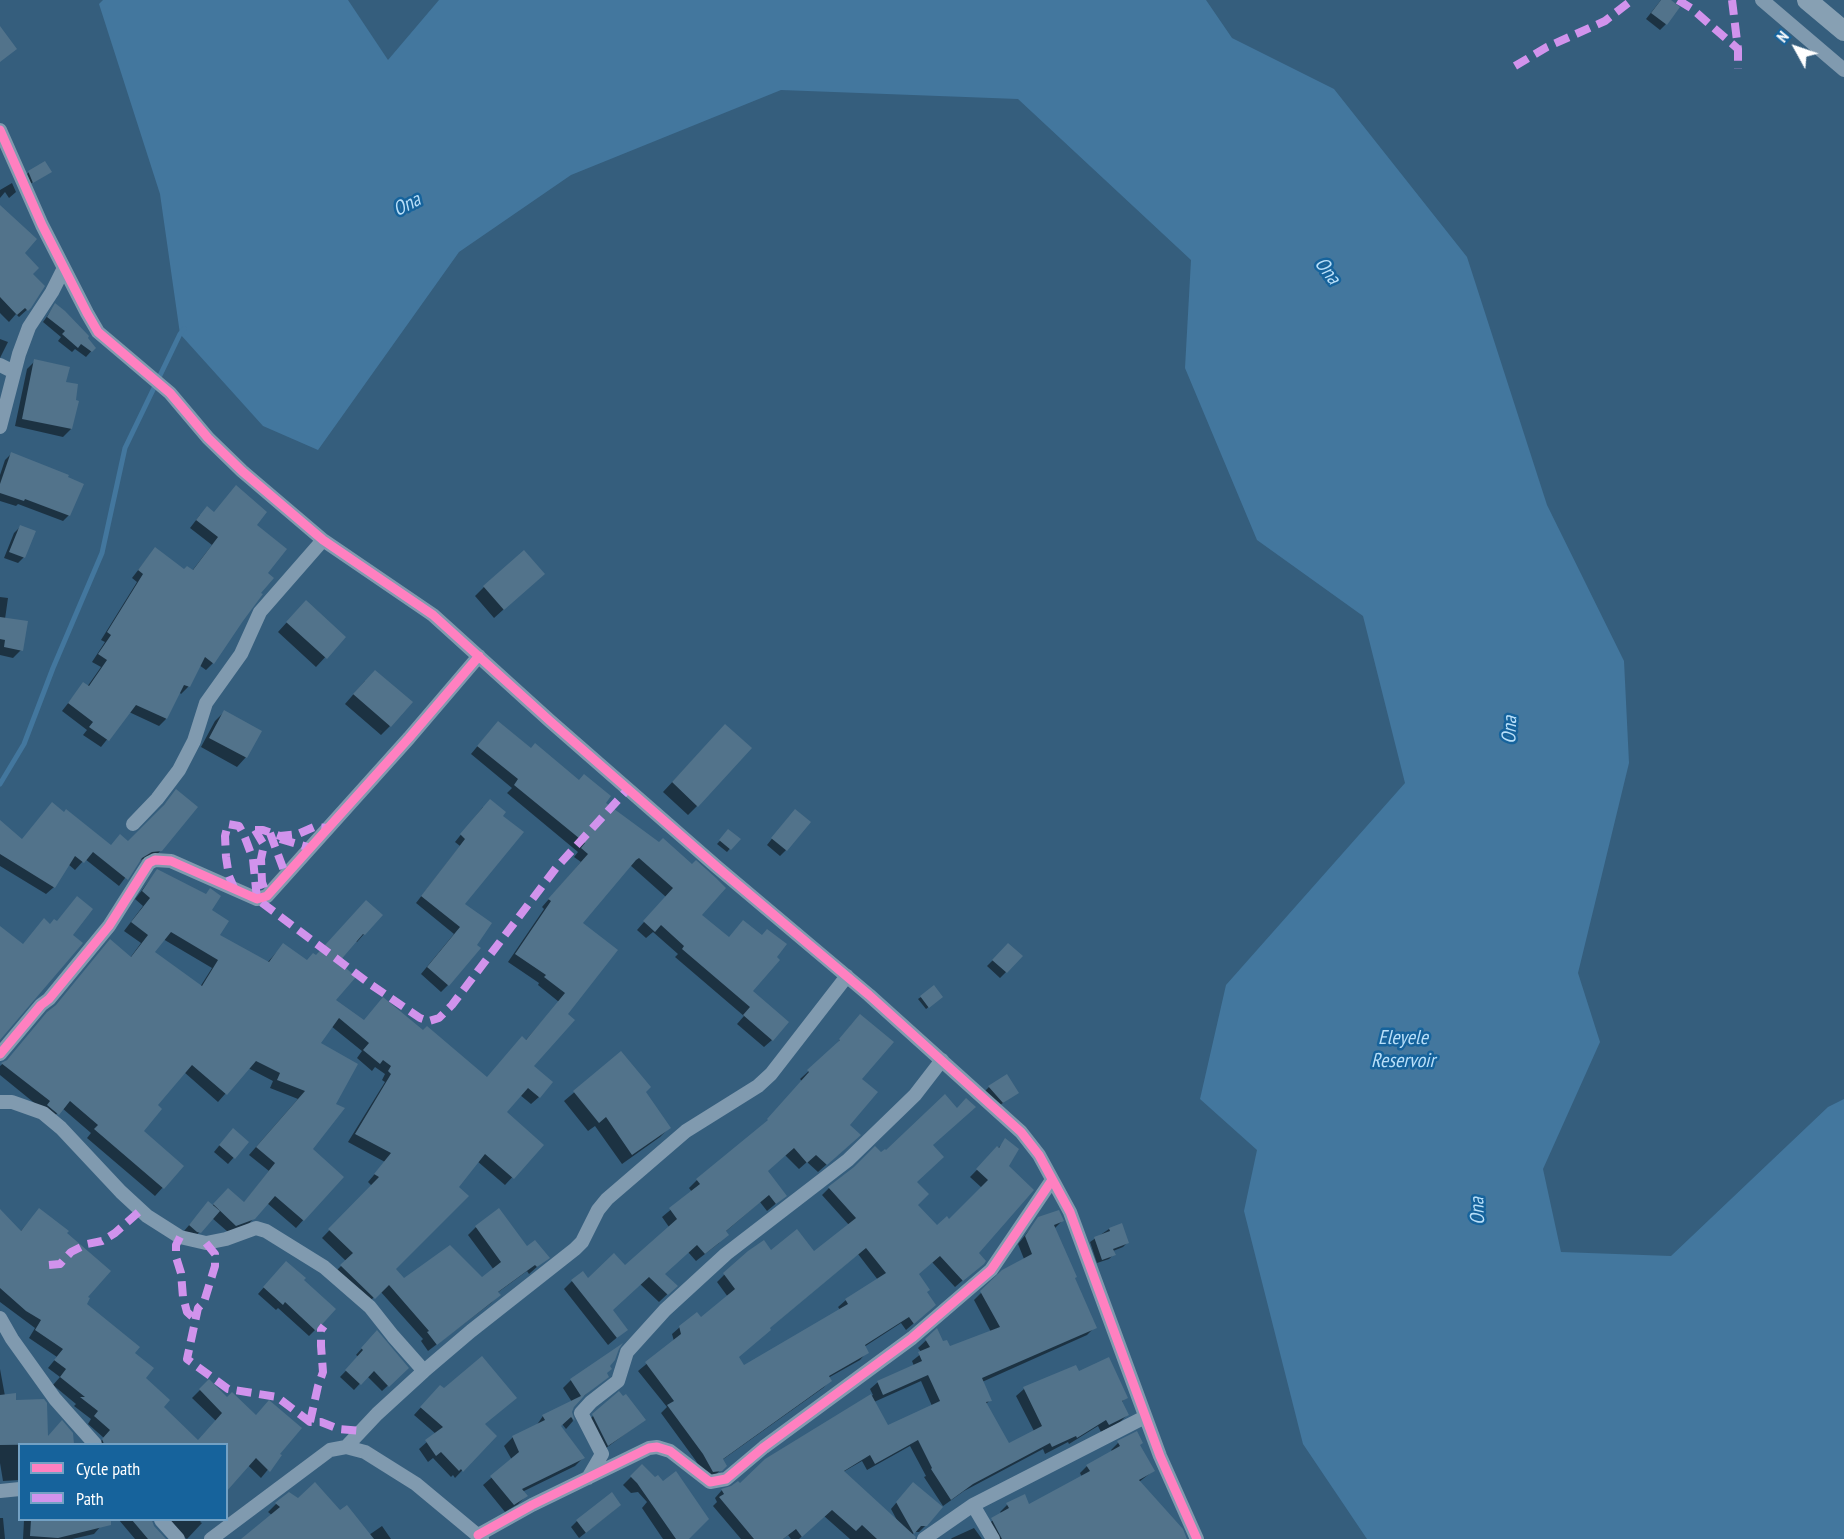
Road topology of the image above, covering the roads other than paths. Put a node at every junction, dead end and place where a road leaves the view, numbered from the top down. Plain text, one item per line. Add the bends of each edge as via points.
1 (1762, 0) edge
2 (1807, 0) edge
3 (1844, 31) edge
4 (1844, 70) edge
5 (0, 130) edge
6 (64, 268) junction
7 (0, 365) edge
8 (14, 372) junction
9 (0, 427) edge
10 (323, 540) junction
11 (479, 656) junction
12 (133, 824) dead end
13 (847, 976) junction
14 (0, 1054) edge
15 (942, 1060) junction
16 (0, 1102) edge
17 (1052, 1180) junction
18 (0, 1318) edge
19 (424, 1371) junction
20 (1145, 1417) junction
21 (94, 1443) edge
22 (346, 1447) junction
23 (588, 1478) junction
24 (18, 1489) edge
25 (0, 1491) edge
26 (973, 1505) junction
27 (162, 1521) edge
28 (480, 1537) edge
29 (178, 1539) edge
30 (211, 1539) edge
31 (924, 1539) edge
32 (993, 1539) edge
33 (1197, 1539) edge

1 - 4 street
2 - 3 main road
5 - 6 street
6 - 8 street via 29,327
6 - 10 street via 98,332 170,393 242,471
7 - 8 street
8 - 9 street
10 - 11 street via 433,615
10 - 12 street via 260,612 240,654 206,703 194,741 179,770
11 - 13 street via 550,722
11 - 14 street via 267,896 256,899 171,861 150,863 109,926
13 - 15 street
13 - 19 street via 771,1074 686,1131 607,1199 575,1250
15 - 17 street via 1021,1132
15 - 23 street via 915,1095 848,1160 726,1254 665,1310 627,1352 618,1381 581,1413 602,1454
16 - 19 street via 43,1113 147,1216 180,1237 206,1243 256,1228 266,1230 314,1261 370,1307
17 - 20 street via 1070,1212
17 - 23 street via 991,1270 912,1338 726,1479 710,1482 670,1451 657,1447
18 - 21 street via 55,1399
19 - 22 street
20 - 26 street
20 - 33 street
22 - 28 street via 364,1452 416,1484
22 - 30 street via 330,1450
23 - 28 street
24 - 25 street
26 - 31 street
26 - 32 street
27 - 29 street

